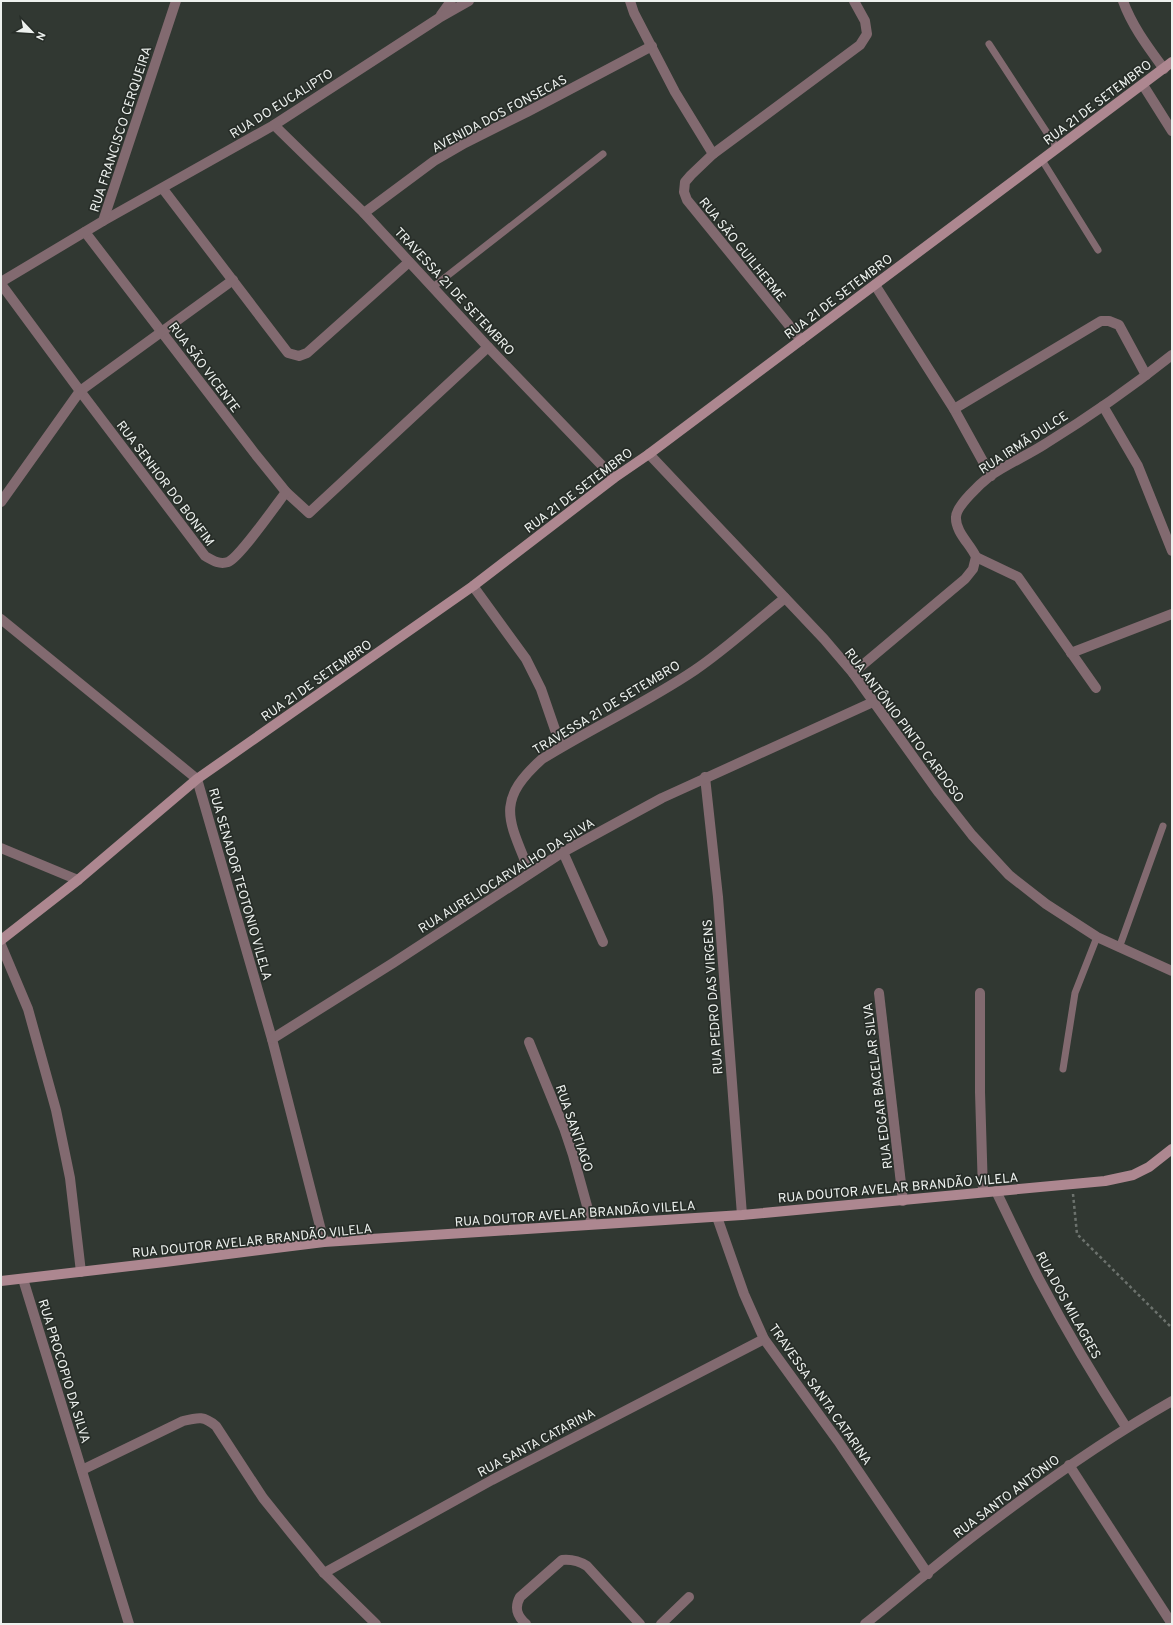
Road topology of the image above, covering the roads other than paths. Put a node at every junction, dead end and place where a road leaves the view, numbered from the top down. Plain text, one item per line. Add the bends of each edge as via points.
1 (176, 1) edge
2 (451, 1) edge
3 (469, 1) edge
4 (630, 1) edge
5 (854, 1) edge
6 (1123, 1) edge
7 (438, 18) junction
8 (990, 44) dead end
9 (652, 46) junction
10 (1168, 65) edge
11 (1143, 85) junction
12 (274, 125) junction
13 (1172, 131) edge
14 (1057, 148) junction
15 (603, 154) dead end
16 (713, 154) junction
17 (1042, 160) junction
18 (163, 189) junction
19 (364, 213) junction
20 (103, 221) junction
21 (85, 232) junction
22 (1098, 250) dead end
23 (409, 262) junction
24 (233, 280) junction
25 (1, 283) edge
26 (875, 285) junction
27 (433, 287) junction
28 (162, 333) junction
29 (801, 340) junction
30 (488, 347) junction
31 (1172, 355) edge
32 (1146, 375) junction
33 (80, 391) junction
34 (1103, 406) junction
35 (954, 409) junction
36 (649, 454) junction
37 (990, 476) junction
38 (614, 478) junction
39 (286, 492) junction
40 (1, 502) edge
41 (1172, 551) edge
42 (976, 557) junction
43 (473, 586) junction
44 (785, 598) junction
45 (1172, 614) edge
46 (1, 619) edge
47 (1071, 653) junction
48 (853, 673) junction
49 (1096, 688) dead end
50 (873, 702) junction
51 (561, 747) junction
52 (705, 777) junction
53 (197, 779) junction
54 (1163, 826) dead end
55 (1, 848) edge
56 (563, 852) junction
57 (530, 873) junction
58 (78, 880) junction
59 (1097, 937) junction
60 (1, 940) edge
61 (603, 942) dead end
62 (1, 945) edge
63 (1120, 948) junction
64 (1172, 971) edge
65 (879, 993) dead end
66 (980, 993) dead end
67 (272, 1038) junction
68 (529, 1042) dead end
69 (1063, 1069) dead end
70 (1172, 1149) edge
71 (996, 1191) junction
72 (983, 1192) junction
73 (903, 1200) junction
74 (742, 1215) junction
75 (717, 1217) junction
76 (592, 1224) junction
77 (324, 1242) junction
78 (82, 1272) junction
79 (23, 1279) junction
80 (1, 1281) edge
81 (764, 1339) junction
82 (1172, 1401) edge
83 (1126, 1427) junction
84 (1070, 1465) junction
85 (82, 1470) junction
86 (324, 1573) junction
87 (928, 1574) junction
88 (689, 1597) dead end
89 (129, 1624) edge
90 (376, 1624) edge
91 (526, 1624) edge
92 (640, 1624) edge
93 (660, 1624) edge
94 (865, 1624) edge
95 (1172, 1624) edge

1 - 20 street, RUA FRANCISCO CERQUEIRA
2 - 7 street
3 - 7 street, RUA DO EUCALIPTO
4 - 9 street
5 - 16 street, RUA SÃO GUILHERME via 865,21 867,34 860,45
6 - 10 street via 1144,42
7 - 12 street, RUA DO EUCALIPTO
8 - 14 lane
9 - 16 street via 675,92
9 - 19 street, AVENIDA DOS FONSECAS via 465,143 434,161
10 - 11 street, RUA 21 DE SETEMBRO
11 - 13 street
11 - 14 street, RUA 21 DE SETEMBRO
12 - 18 street, RUA DO EUCALIPTO
12 - 19 street, TRAVESSA 21 DE SETEMBRO
14 - 17 street, RUA 21 DE SETEMBRO
15 - 27 lane
16 - 29 street, RUA SÃO GUILHERME via 685,182 684,192 687,200
17 - 22 lane
17 - 26 street, RUA 21 DE SETEMBRO
18 - 20 street, RUA DO EUCALIPTO
18 - 24 street
19 - 23 street, TRAVESSA 21 DE SETEMBRO
20 - 21 street, RUA FRANCISCO CERQUEIRA
21 - 25 street, RUA FRANCISCO CERQUEIRA
21 - 28 street, RUA SÃO VICENTE
23 - 24 street via 307,354 299,356 288,353
23 - 27 street, TRAVESSA 21 DE SETEMBRO
24 - 28 street
25 - 33 street, RUA SENHOR DO BONFIM
26 - 29 street, RUA 21 DE SETEMBRO
26 - 35 street
27 - 30 street, TRAVESSA 21 DE SETEMBRO
28 - 33 street
28 - 39 street, RUA SÃO VICENTE
29 - 36 street, RUA 21 DE SETEMBRO
30 - 38 street, TRAVESSA 21 DE SETEMBRO
30 - 39 street, RUA SÃO VICENTE via 309,513
31 - 32 street, RUA IRMÃ DULCE
32 - 34 street, RUA IRMÃ DULCE
32 - 35 street via 1119,325 1101,321
33 - 39 street, RUA SENHOR DO BONFIM via 205,556 216,563 228,562 239,553
33 - 40 street
34 - 37 street, RUA IRMÃ DULCE via 1046,444
34 - 41 street via 1138,466
35 - 37 street
36 - 38 street, RUA 21 DE SETEMBRO
36 - 44 street, RUA ANTÔNIO PINTO CARDOSO
37 - 42 street, RUA IRMÃ DULCE via 959,508 956,517 958,528
38 - 43 street, RUA 21 DE SETEMBRO
42 - 47 street via 1018,577
42 - 48 street via 973,569 965,579
43 - 51 street via 530,666
43 - 53 street, RUA 21 DE SETEMBRO
44 - 48 street, RUA ANTÔNIO PINTO CARDOSO
44 - 51 street, TRAVESSA 21 DE SETEMBRO via 694,670 619,716
45 - 47 street
46 - 53 street, RUA SENADOR TEOTONIO VILELA
47 - 49 street
48 - 50 street, RUA ANTÔNIO PINTO CARDOSO
50 - 52 street, RUA AURELIOCARVALHO DA SILVA
50 - 59 street, RUA ANTÔNIO PINTO CARDOSO via 938,793 1009,875 1046,904
51 - 57 street, TRAVESSA 21 DE SETEMBRO via 542,758 528,771 511,797 510,818
52 - 56 street, RUA AURELIOCARVALHO DA SILVA
52 - 74 street, RUA PEDRO DAS VIRGENS via 721,934
53 - 58 street, RUA 21 DE SETEMBRO
53 - 67 street, RUA SENADOR TEOTONIO VILELA
54 - 63 lane
55 - 58 street
56 - 57 street, RUA AURELIOCARVALHO DA SILVA
56 - 61 street
57 - 67 street, RUA AURELIOCARVALHO DA SILVA
58 - 60 street, RUA 21 DE SETEMBRO
59 - 63 street, RUA ANTÔNIO PINTO CARDOSO
59 - 69 lane via 1075,993
62 - 78 street via 28,1009 56,1110 70,1178
63 - 64 street, RUA ANTÔNIO PINTO CARDOSO
65 - 73 street, RUA EDGAR BACELAR SILVA
66 - 72 street
67 - 77 street, RUA SENADOR TEOTONIO VILELA
68 - 76 street, RUA SANTIAGO via 564,1128
70 - 71 street, RUA DOUTOR AVELAR BRANDÃO VILELA via 1149,1167 1133,1175 1105,1181
71 - 72 street, RUA DOUTOR AVELAR BRANDÃO VILELA
71 - 83 street, RUA DOS MILAGRES via 1063,1323
72 - 73 street, RUA DOUTOR AVELAR BRANDÃO VILELA
73 - 74 street, RUA DOUTOR AVELAR BRANDÃO VILELA
74 - 75 street, RUA DOUTOR AVELAR BRANDÃO VILELA
75 - 76 street, RUA DOUTOR AVELAR BRANDÃO VILELA
75 - 81 street, TRAVESSA SANTA CATARINA via 744,1294
76 - 77 street, RUA DOUTOR AVELAR BRANDÃO VILELA
77 - 78 street, RUA DOUTOR AVELAR BRANDÃO VILELA
78 - 79 street, RUA DOUTOR AVELAR BRANDÃO VILELA
79 - 80 street, RUA DOUTOR AVELAR BRANDÃO VILELA
79 - 85 street, RUA PROCOPIO DA SILVA
81 - 86 street, RUA SANTA CATARINA via 492,1480
81 - 87 street, TRAVESSA SANTA CATARINA via 838,1441
82 - 83 street, RUA SANTO ANTÔNIO
83 - 84 street, RUA SANTO ANTÔNIO
84 - 87 street, RUA SANTO ANTÔNIO via 986,1526
84 - 95 street
85 - 86 street via 183,1421 200,1418 208,1420 216,1426 263,1498
85 - 89 street, RUA PROCOPIO DA SILVA
86 - 90 street
87 - 94 street, RUA SANTO ANTÔNIO
88 - 93 street
91 - 92 street via 516,1610 520,1597 562,1560 570,1559 587,1566

